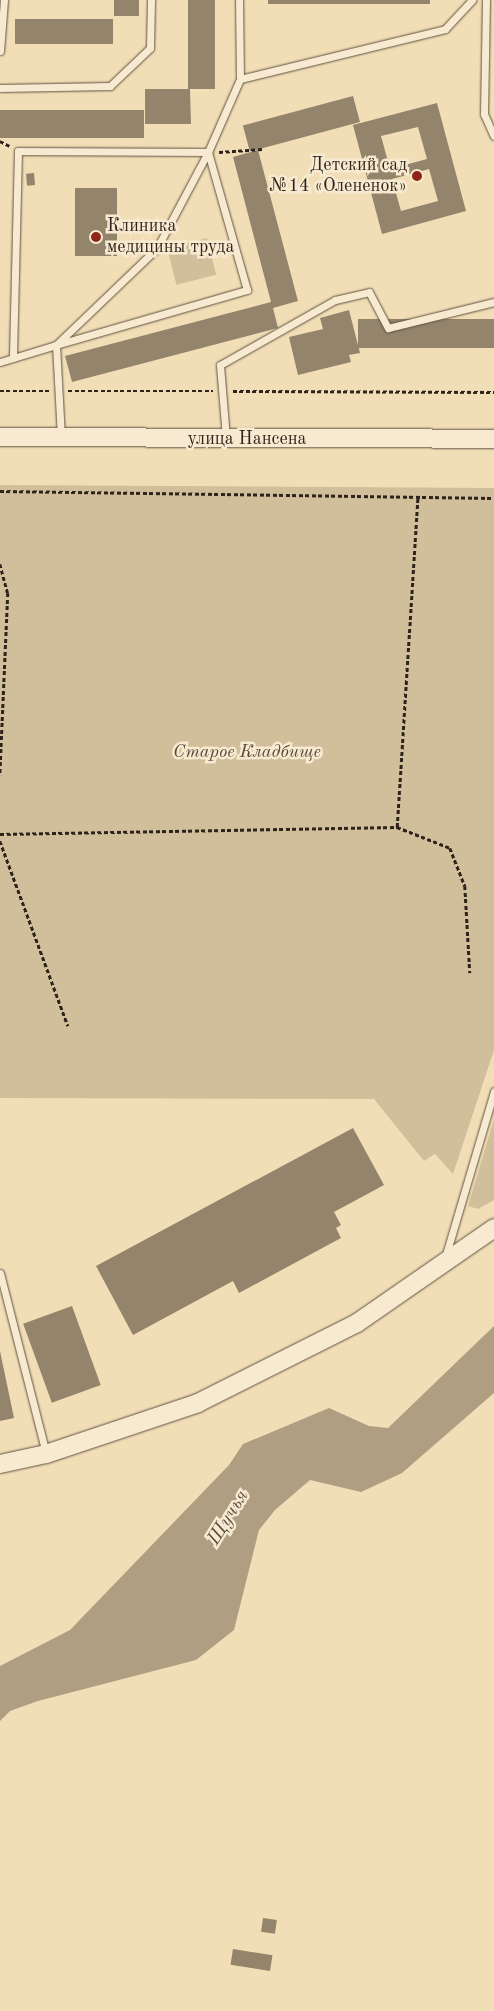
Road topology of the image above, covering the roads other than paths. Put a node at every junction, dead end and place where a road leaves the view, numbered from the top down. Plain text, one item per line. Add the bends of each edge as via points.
1 (4, 0) edge
2 (151, 0) edge
3 (239, 0) edge
4 (472, 0) edge
5 (486, 0) edge
6 (0, 51) edge
7 (240, 80) junction
8 (0, 88) edge
9 (494, 136) edge
10 (208, 152) junction
11 (494, 302) edge
12 (56, 345) junction
13 (13, 358) junction
14 (0, 362) edge
15 (0, 437) edge
16 (61, 437) junction
17 (226, 439) junction
18 (494, 439) edge
19 (494, 1091) edge
20 (494, 1228) edge
21 (445, 1261) junction
22 (0, 1273) edge
23 (46, 1454) junction
24 (0, 1464) edge

1 - 6 lane
2 - 8 lane via 150,48 110,86
3 - 7 lane
4 - 7 lane via 445,29
5 - 9 lane via 484,114
7 - 10 lane
10 - 12 lane via 157,248
10 - 12 lane via 247,290
10 - 13 lane via 18,151
11 - 17 lane via 388,328 369,292 335,300 220,365
12 - 13 lane
12 - 16 lane
13 - 14 lane
15 - 16 street, улица Нансена
16 - 17 street, улица Нансена
17 - 18 street, улица Нансена
19 - 21 lane
20 - 21 street
21 - 23 street via 357,1323 198,1403
22 - 23 lane
23 - 24 street

